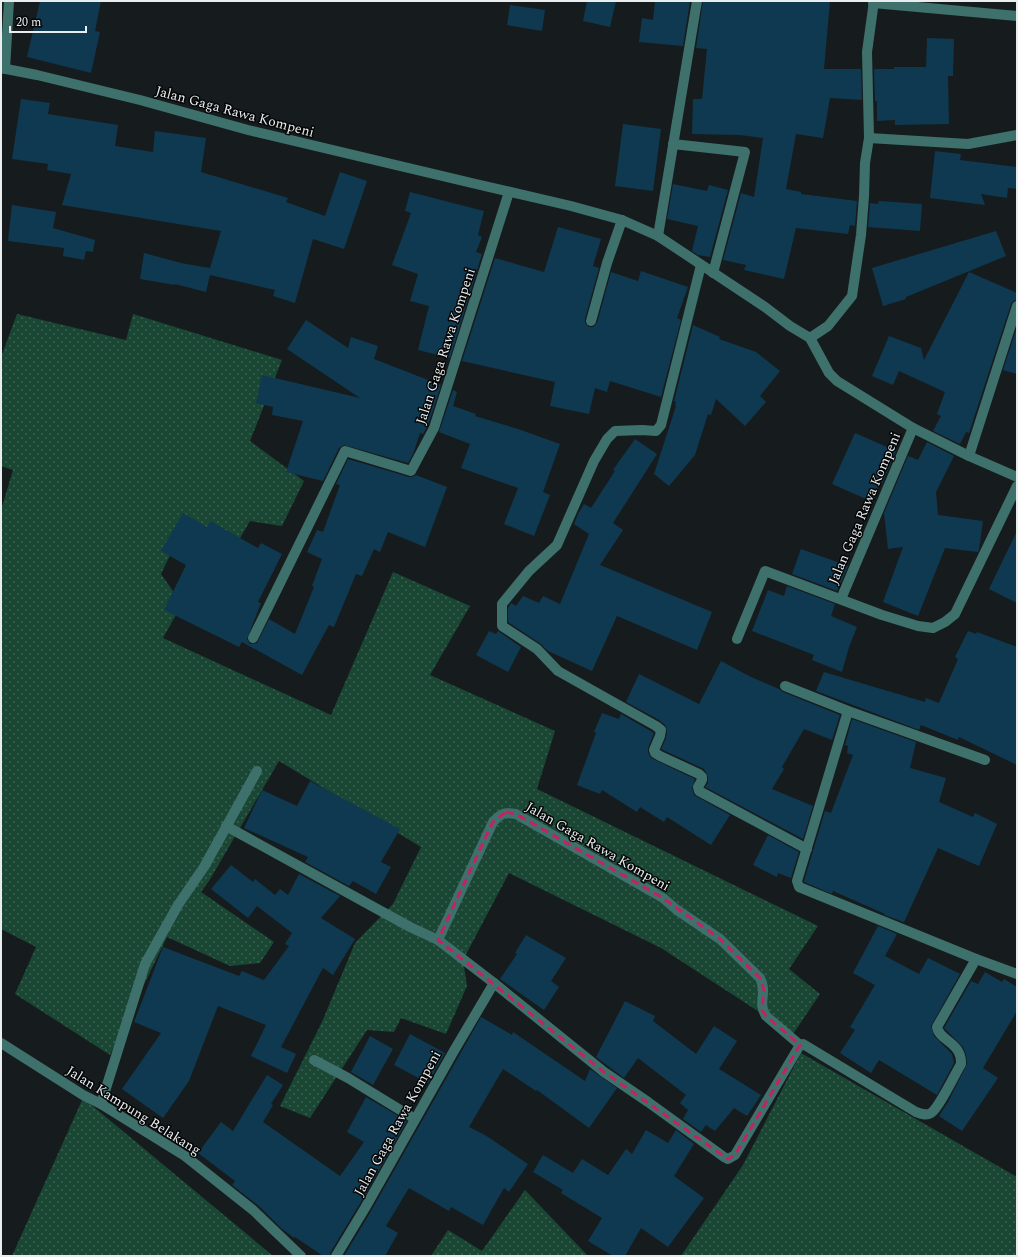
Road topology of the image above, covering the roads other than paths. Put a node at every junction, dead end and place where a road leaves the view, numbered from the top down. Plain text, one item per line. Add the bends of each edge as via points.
1 (9, 1) edge
2 (697, 1) edge
3 (873, 2) edge
4 (1017, 16) edge
5 (3, 69) edge
6 (1017, 135) edge
7 (869, 138) junction
8 (673, 144) junction
9 (509, 192) junction
10 (622, 220) junction
11 (658, 236) junction
12 (701, 265) junction
13 (712, 273) junction
14 (1017, 306) edge
15 (591, 321) dead end
16 (810, 338) junction
17 (913, 428) junction
18 (969, 456) junction
19 (1017, 477) edge
20 (1017, 486) edge
21 (841, 599) junction
22 (253, 638) dead end
23 (737, 639) dead end
24 (785, 686) dead end
25 (848, 711) junction
26 (986, 760) dead end
27 (256, 771) dead end
28 (226, 826) junction
29 (807, 849) junction
30 (438, 940) junction
31 (976, 959) junction
32 (1017, 974) edge
33 (494, 983) junction
34 (1, 1043) edge
35 (800, 1045) junction
36 (314, 1060) dead end
37 (98, 1102) junction
38 (416, 1119) junction
39 (301, 1256) edge
40 (336, 1256) edge

1 - 5 street
2 - 8 street
3 - 4 street
3 - 7 street via 867,52
5 - 9 street, Jalan Gaga Rawa Kompeni via 140,100 248,130
6 - 7 street via 968,144
7 - 16 street via 861,235 852,296 828,326
8 - 11 street
8 - 13 street via 745,152
9 - 10 street, Jalan Gaga Rawa Kompeni
9 - 22 street, Jalan Gaga Rawa Kompeni via 434,428 410,471 345,451
10 - 11 street, Jalan Gaga Rawa Kompeni
10 - 15 street
11 - 12 street, Jalan Gaga Rawa Kompeni
12 - 13 street, Jalan Gaga Rawa Kompeni
12 - 29 street via 661,425 656,431 615,431 607,439 594,461 557,545 529,571 502,604 502,626 537,649 558,671 661,730 655,753 699,774 702,777 699,791
13 - 16 street, Jalan Gaga Rawa Kompeni
14 - 18 street
16 - 17 street, Jalan Gaga Rawa Kompeni via 836,381
17 - 18 street, Jalan Gaga Rawa Kompeni
17 - 21 street, Jalan Gaga Rawa Kompeni
18 - 19 street, Jalan Gaga Rawa Kompeni
20 - 21 street, Jalan Gaga Rawa Kompeni via 955,614 945,622 933,628 918,626
21 - 23 street, Jalan Gaga Rawa Kompeni via 765,571
24 - 25 street
25 - 26 street
25 - 29 street
27 - 28 street
28 - 30 street
28 - 37 street via 146,964
29 - 31 street via 797,881 799,887
30 - 33 street
30 - 35 street, Jalan Gaga Rawa Kompeni via 493,822 506,812 516,814 663,898 720,939 760,978 764,990 762,1010 766,1016
31 - 32 street
31 - 35 street, Jalan Gaga Rawa Kompeni via 937,1027 940,1034 958,1050 961,1064 931,1113 924,1115 916,1112 803,1044
33 - 35 street via 604,1072 728,1159 735,1155
33 - 38 street, Jalan Gaga Rawa Kompeni
34 - 37 street, Jalan Kampung Belakang
36 - 38 street
37 - 39 street, Jalan Kampung Belakang via 185,1156 252,1210
38 - 40 street, Jalan Gaga Rawa Kompeni

